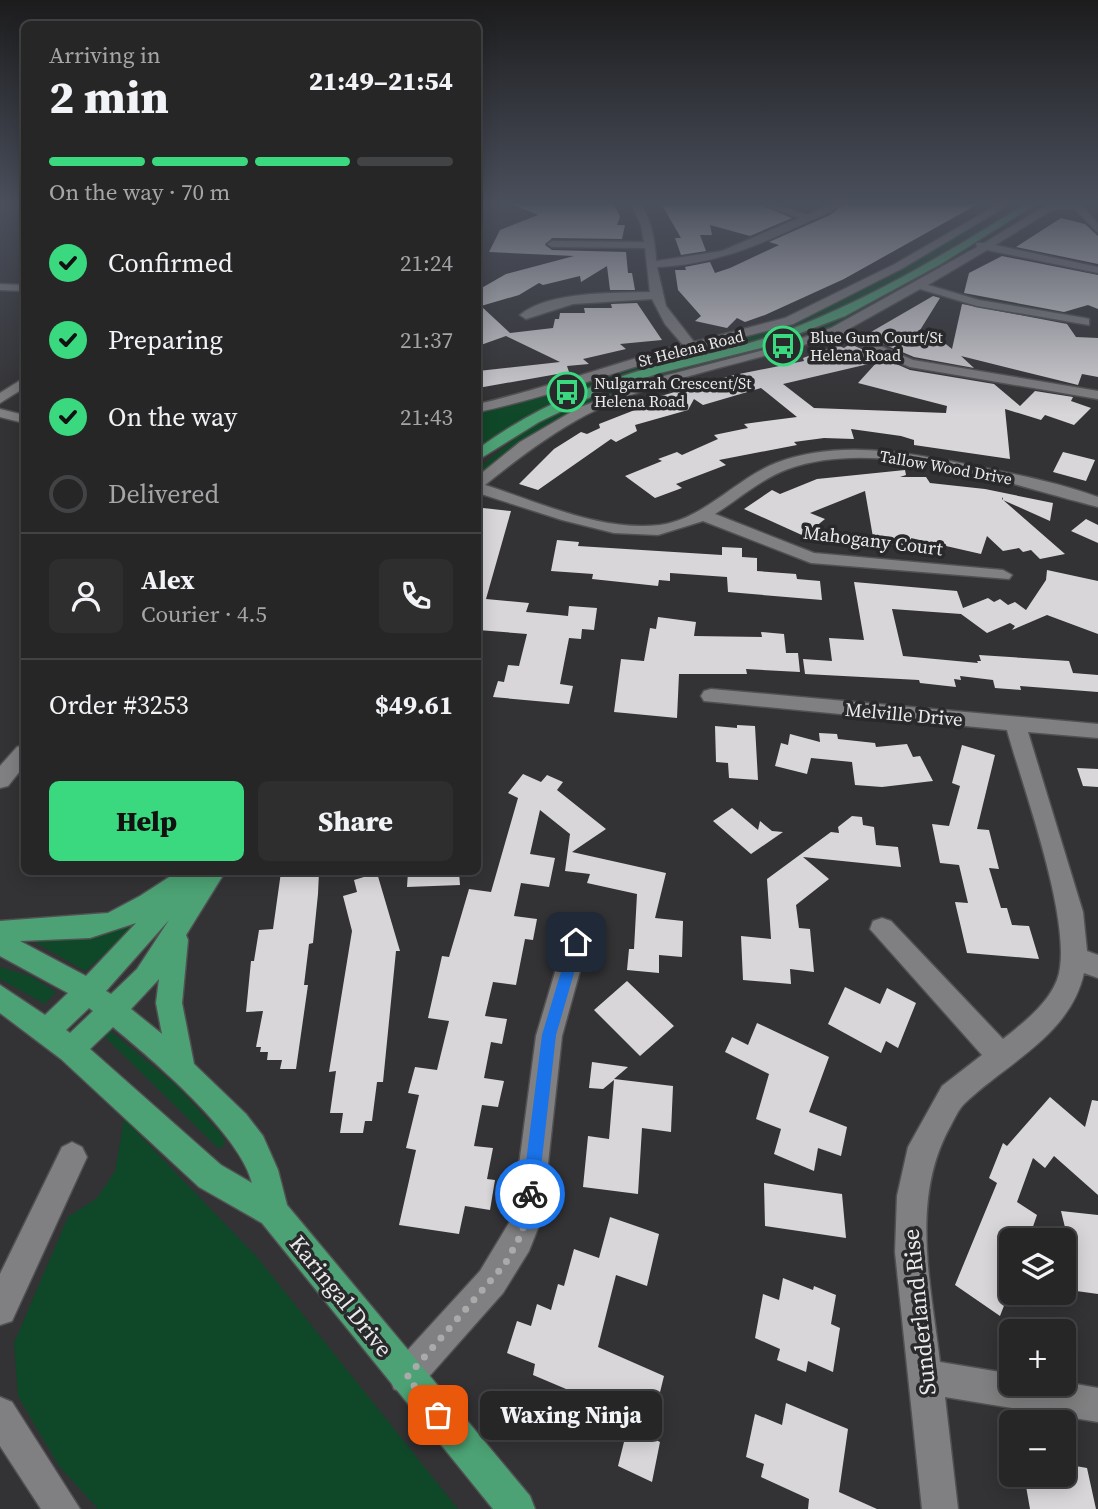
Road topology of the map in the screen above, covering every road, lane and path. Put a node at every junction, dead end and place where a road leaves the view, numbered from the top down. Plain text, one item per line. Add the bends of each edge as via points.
1 (654, 274) edge
2 (879, 274) edge
3 (915, 274) edge
4 (940, 274) edge
5 (920, 286) junction
6 (0, 287) edge
7 (21, 288) edge
8 (656, 295) junction
9 (526, 315) dead end
10 (1085, 323) dead end
11 (835, 331) junction
12 (692, 347) junction
13 (705, 358) junction
14 (21, 386) edge
15 (1098, 395) edge
16 (481, 407) edge
17 (0, 410) edge
18 (21, 418) edge
19 (481, 454) edge
20 (481, 484) edge
21 (481, 487) edge
22 (1098, 502) edge
23 (703, 515) junction
24 (1004, 575) dead end
25 (711, 696) dead end
26 (1015, 724) junction
27 (1098, 732) edge
28 (21, 756) edge
29 (0, 780) edge
30 (186, 875) edge
31 (188, 875) edge
32 (212, 875) edge
33 (882, 929) dead end
34 (0, 932) edge
35 (176, 934) junction
36 (576, 942) dead end
37 (0, 944) edge
38 (1087, 962) edge
39 (88, 992) junction
40 (0, 997) edge
41 (113, 1010) junction
42 (47, 1031) junction
43 (71, 1050) junction
44 (1002, 1056) junction
45 (182, 1071) junction
46 (72, 1157) dead end
47 (273, 1212) junction
48 (0, 1309) edge
49 (407, 1377) junction
50 (925, 1377) junction
51 (1098, 1405) edge
52 (0, 1414) edge
53 (62, 1509) edge
54 (517, 1509) edge
55 (940, 1509) edge

1 - 8 street
2 - 12 street, St Helena Road via 809,313
3 - 13 main road, St Helena Road via 841,314 772,341
4 - 5 street, St Helena Road
5 - 10 street via 977,303
5 - 11 street, St Helena Road
6 - 7 street
8 - 9 street via 577,300
8 - 12 street
11 - 15 street via 910,363
11 - 20 street, St Helena Road via 608,400 550,429
12 - 13 street
12 - 16 street, St Helena Road via 545,393
13 - 19 main road, St Helena Road via 583,396 517,428
14 - 17 street
17 - 18 street
21 - 23 street, Tallow Wood Drive via 624,529 666,529
22 - 23 street, Tallow Wood Drive via 1044,485 856,454 813,458 777,469
23 - 24 street, Mahogany Court via 811,558
25 - 26 street, Melville Drive
26 - 27 street, Melville Drive
26 - 38 street, Sunderland Rise
28 - 29 street
30 - 34 main road via 151,903 102,926
31 - 39 main road via 162,912
32 - 35 main road
33 - 44 street
35 - 41 main road via 146,977
35 - 45 main road via 169,1003
36 - 49 street via 549,1035 522,1233 505,1264
37 - 39 main road
38 - 44 street, Sunderland Rise via 1054,1010
39 - 41 main road, Karingal Drive
39 - 42 main road
40 - 42 main road
41 - 43 main road
41 - 45 main road, Karingal Drive
42 - 43 main road, Karingal Drive
43 - 47 main road, Karingal Drive via 210,1176
44 - 50 street, Sunderland Rise via 967,1082 942,1109 923,1147 916,1174 911,1252
45 - 47 main road, Karingal Drive via 242,1130 253,1147 263,1166
46 - 48 street
47 - 49 main road, Karingal Drive
49 - 54 main road, Karingal Drive
50 - 51 street
50 - 55 street, Sunderland Rise
52 - 53 street

